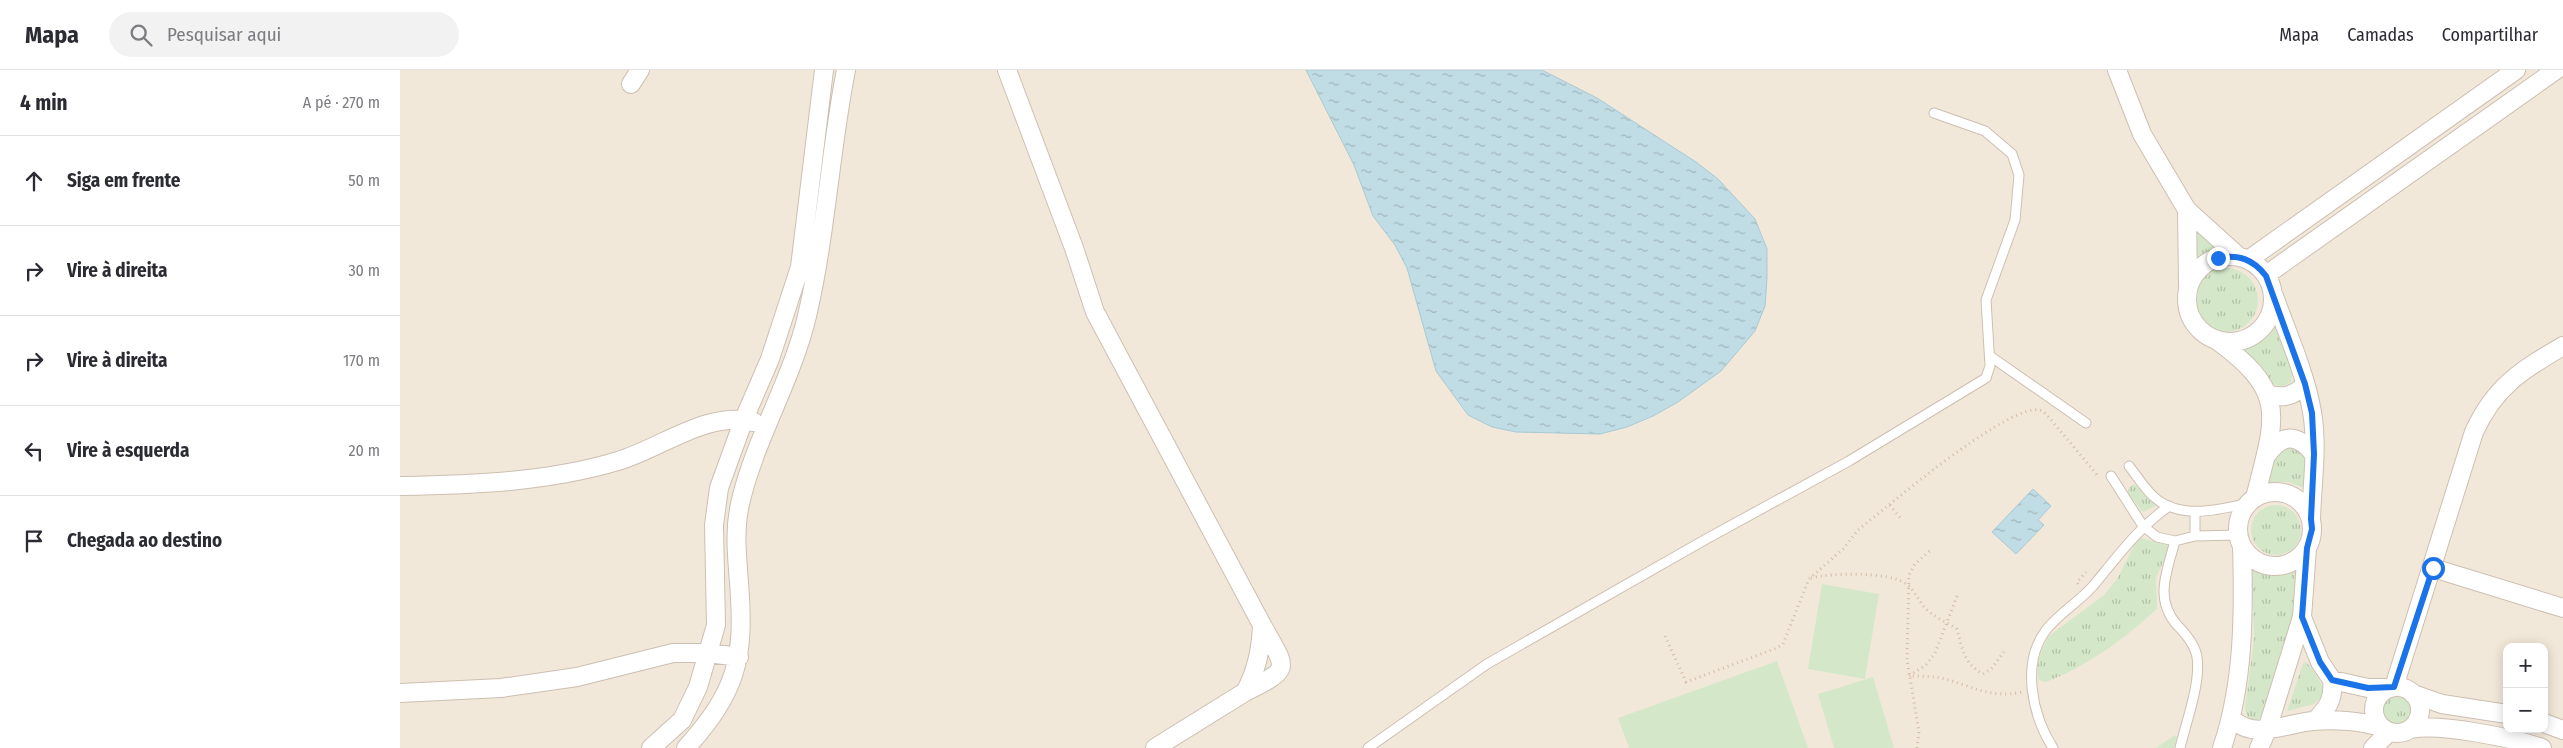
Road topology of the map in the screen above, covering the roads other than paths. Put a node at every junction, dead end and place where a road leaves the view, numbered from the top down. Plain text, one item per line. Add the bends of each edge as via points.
1 (824, 70) edge
2 (846, 70) edge
3 (1007, 70) edge
4 (2117, 70) edge
5 (2516, 70) edge
6 (2556, 70) edge
7 (2563, 73) edge
8 (2537, 83) junction
9 (1934, 113) dead end
10 (2187, 210) junction
11 (2244, 258) junction
12 (2266, 276) junction
13 (2188, 285) junction
14 (2273, 293) junction
15 (2213, 338) junction
16 (2563, 346) edge
17 (1990, 356) junction
18 (2305, 384) junction
19 (2268, 394) junction
20 (744, 420) junction
21 (2086, 423) dead end
22 (768, 425) junction
23 (2314, 454) junction
24 (2265, 457) junction
25 (2128, 466) dead end
26 (2110, 476) dead end
27 (400, 486) edge
28 (2252, 501) junction
29 (2169, 506) junction
30 (2195, 512) junction
31 (2311, 519) junction
32 (2143, 526) junction
33 (2195, 536) junction
34 (2240, 540) junction
35 (2175, 541) junction
36 (2307, 548) junction
37 (2433, 568) junction
38 (2563, 608) edge
39 (2302, 617) junction
40 (1262, 625) junction
41 (708, 653) junction
42 (739, 657) junction
43 (2332, 680) junction
44 (2392, 688) junction
45 (1246, 692) junction
46 (400, 693) edge
47 (2413, 694) junction
48 (2503, 713) edge
49 (2232, 719) junction
50 (2315, 721) junction
51 (2548, 724) edge
52 (2411, 729) junction
53 (2267, 730) junction
54 (2386, 730) junction
55 (2563, 730) edge
56 (651, 748) edge
57 (686, 748) edge
58 (1155, 748) edge
59 (1368, 748) edge
60 (2053, 748) edge
61 (2180, 748) edge
62 (2222, 748) edge
63 (2259, 748) edge
64 (2373, 748) edge
65 (2542, 748) edge

1 - 20 street via 800,267 770,359
2 - 22 street via 807,318
3 - 40 street via 1096,312
4 - 10 street via 2142,134
5 - 11 street
6 - 8 street
7 - 8 street
8 - 12 street
9 - 17 lane via 1985,131 2012,154 2019,175 2014,220 1986,300
10 - 11 street
10 - 13 street
11 - 12 street via 2258,266
11 - 13 street via 2228,256 2208,262
12 - 14 street
13 - 15 street via 2187,302 2191,317 2204,333
14 - 15 street via 2271,313 2260,330 2232,341
14 - 18 street
15 - 19 street via 2252,369
16 - 37 street via 2506,383 2481,417
17 - 21 lane
17 - 59 lane via 1990,372 1986,378 1849,461 1487,664
18 - 19 street via 2290,396
18 - 23 street via 2312,413
19 - 24 street via 2271,430
20 - 22 street
20 - 27 street via 703,426 618,461 538,477 456,485
20 - 41 street via 719,488 714,525 716,625
22 - 42 street via 740,503 734,537 739,584
23 - 24 street via 2301,441 2288,439 2274,444
23 - 31 street
24 - 28 street
25 - 29 lane via 2154,497
26 - 32 lane
28 - 30 lane
28 - 31 street via 2264,494 2283,493 2300,502
28 - 34 street via 2239,518
29 - 30 lane
29 - 32 lane
30 - 33 lane
31 - 36 street
32 - 35 lane via 2157,537
32 - 60 lane via 2086,594 2047,628 2039,641 2032,674 2033,698 2038,719
33 - 34 lane
33 - 35 lane
34 - 36 street via 2255,560 2273,566 2292,562
34 - 49 street via 2244,610
35 - 61 lane via 2164,584 2164,603 2193,646 2197,663 2193,696
36 - 39 street
37 - 38 street
37 - 44 street
39 - 43 street via 2320,662
39 - 53 street
40 - 45 street via 1258,662
40 - 45 street via 1282,668 1270,680
41 - 42 street
41 - 46 street via 673,653 578,677 501,688
41 - 56 street via 698,687 682,720
42 - 57 street via 732,685 707,725
43 - 44 street via 2368,688
43 - 50 street via 2332,700
44 - 47 street via 2405,688
44 - 54 street via 2379,695 2374,706 2376,718
45 - 58 street
47 - 48 street via 2442,704
47 - 52 street via 2420,712
49 - 53 street via 2242,727
49 - 62 street
50 - 53 street
50 - 54 street via 2363,724
51 - 55 street
52 - 54 street via 2396,733
52 - 65 street via 2440,728
53 - 63 street
54 - 64 street

